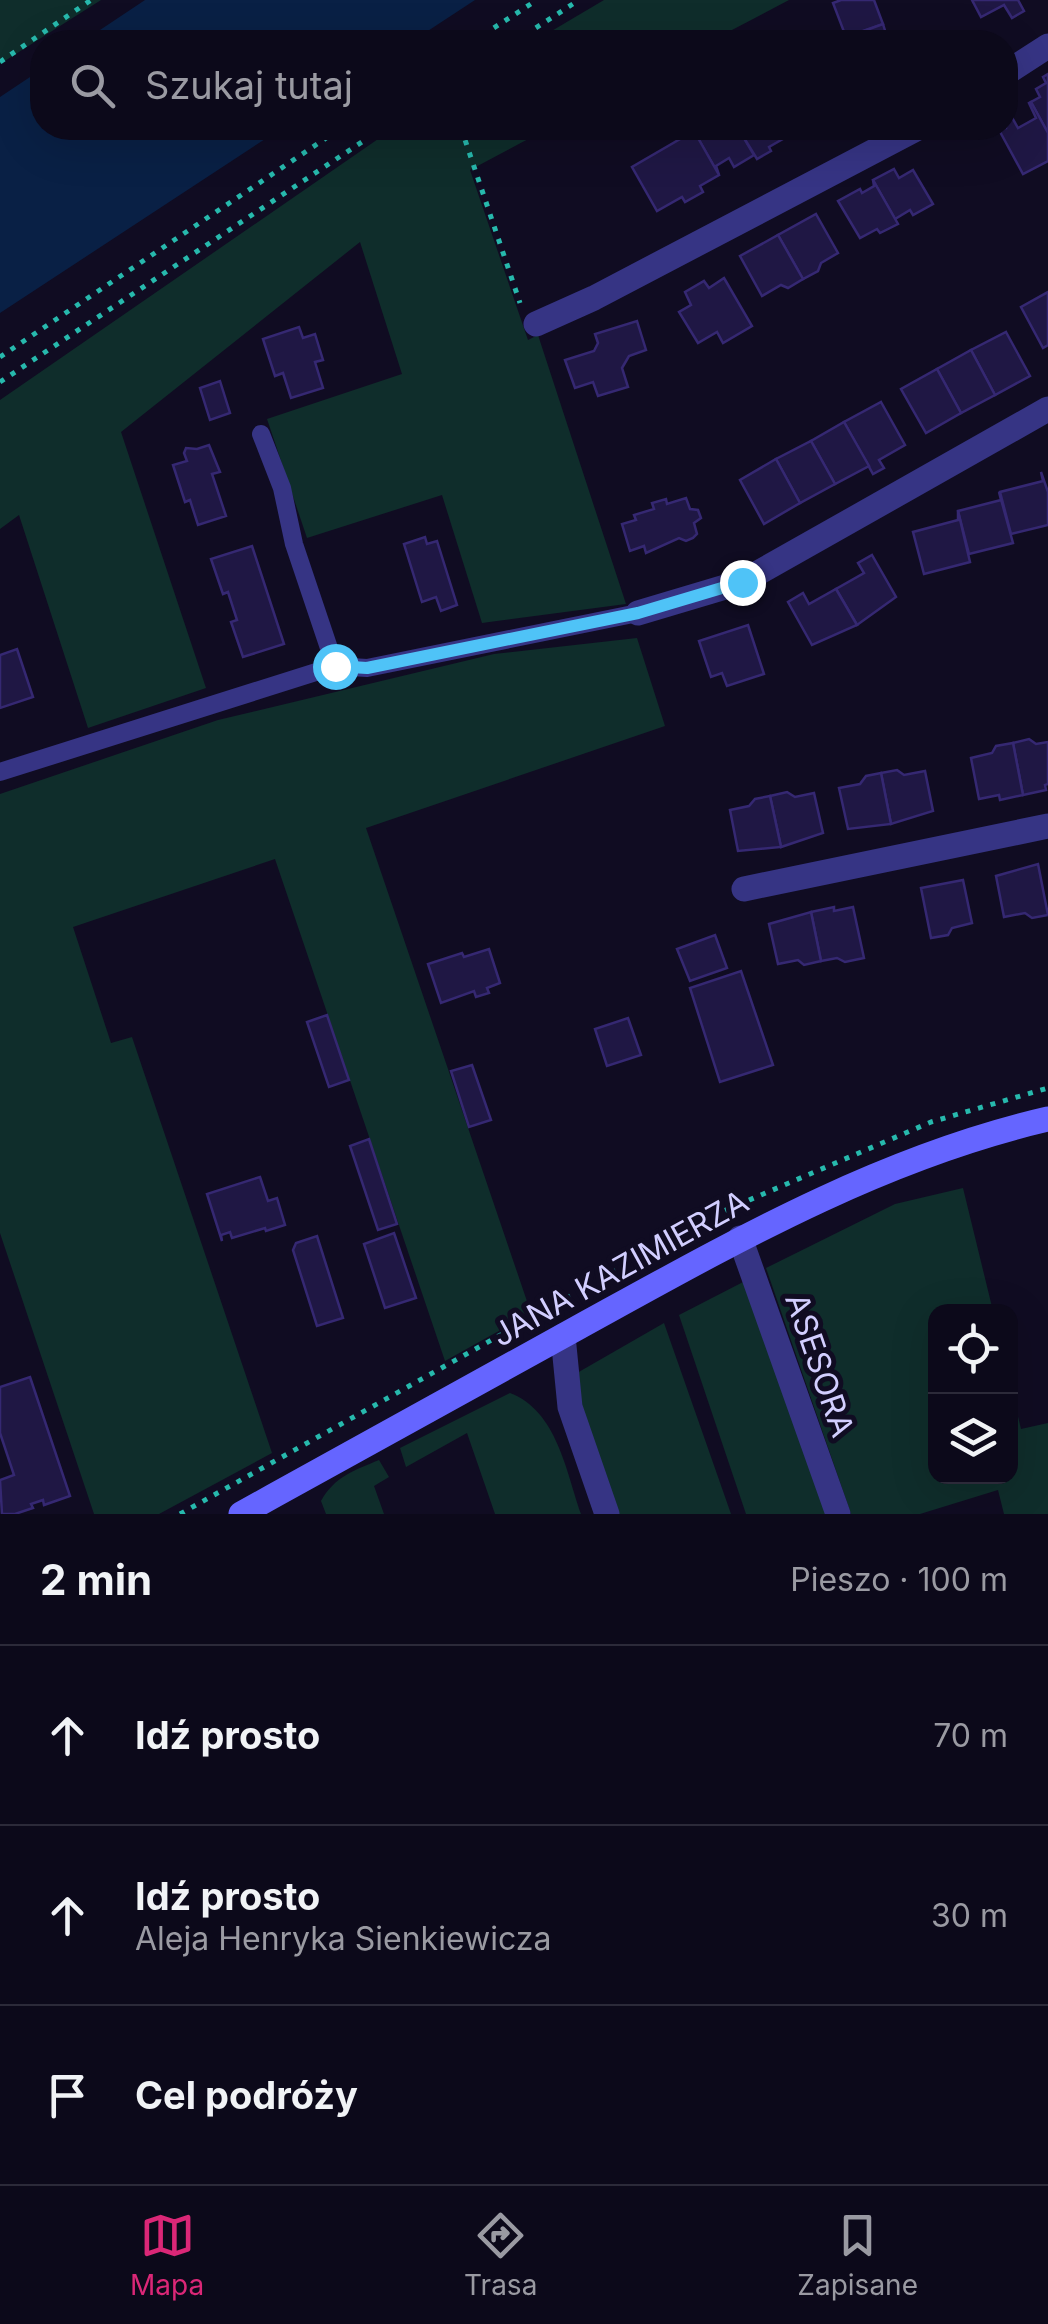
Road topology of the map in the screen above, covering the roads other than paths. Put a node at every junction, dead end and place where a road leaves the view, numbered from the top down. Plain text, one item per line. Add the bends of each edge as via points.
1 (1048, 46) edge
2 (1018, 65) edge
3 (895, 140) edge
4 (536, 324) road end
5 (1048, 409) edge
6 (261, 434) dead end
7 (638, 613) joint
8 (335, 666) junction
9 (0, 772) edge
10 (1048, 826) edge
11 (744, 890) dead end
12 (1048, 1119) edge
13 (740, 1238) junction
14 (564, 1336) junction
15 (241, 1514) edge
16 (607, 1514) edge
17 (838, 1514) edge

1 - 2 street
3 - 4 street
5 - 7 street via 742,582
6 - 8 lane
7 - 8 lane via 367,668
8 - 9 lane
10 - 11 street
12 - 13 main road, JANA KAZIMIERZA via 922,1156
13 - 14 main road, JANA KAZIMIERZA
13 - 17 street, ASESORA
14 - 15 main road, JANA KAZIMIERZA
14 - 16 street via 570,1407

